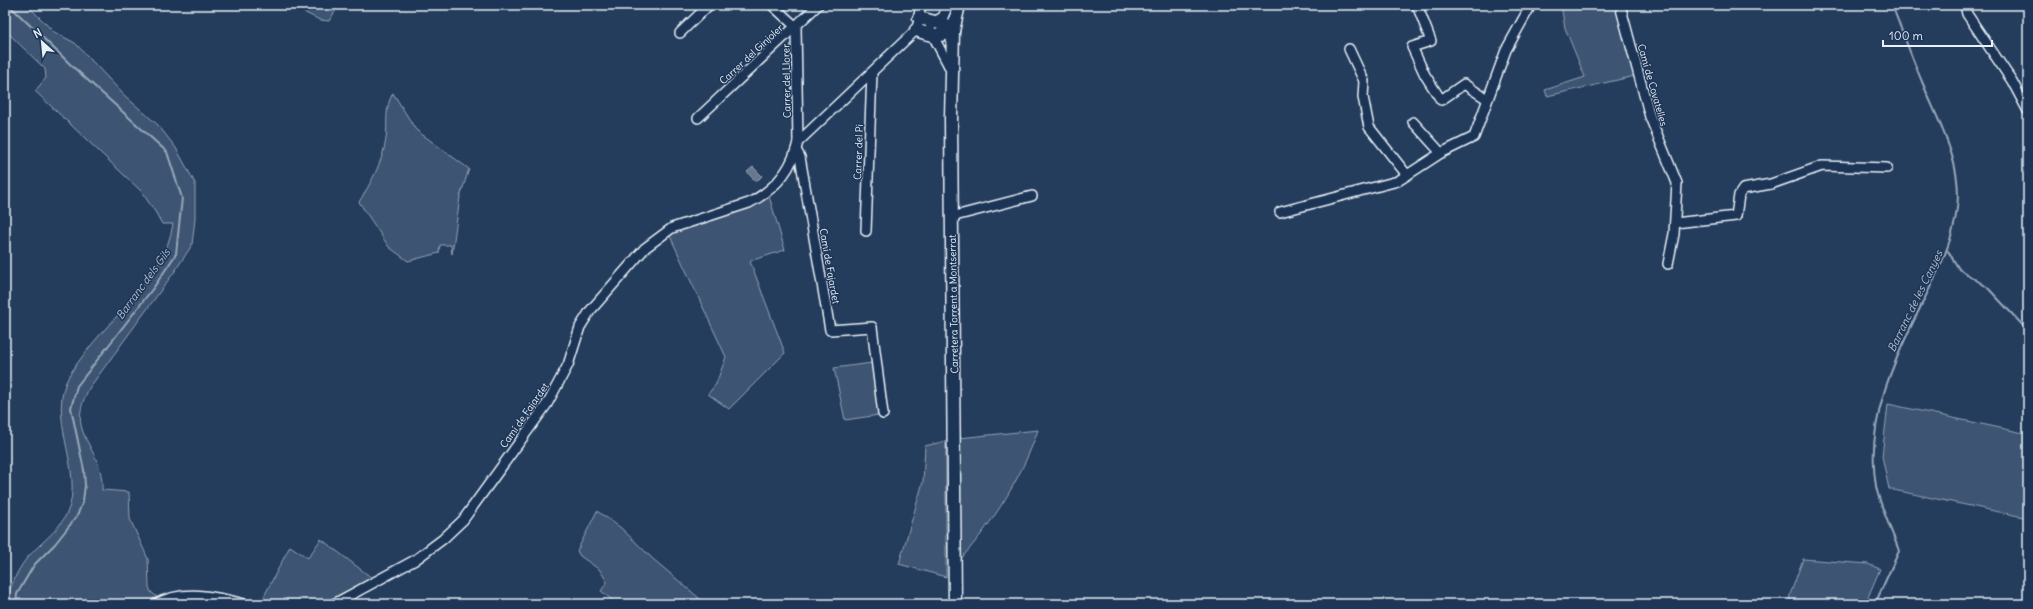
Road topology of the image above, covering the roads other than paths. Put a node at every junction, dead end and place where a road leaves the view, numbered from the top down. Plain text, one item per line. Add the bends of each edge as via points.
1 (709, 5) edge
2 (772, 5) edge
3 (818, 5) edge
4 (920, 5) edge
5 (948, 5) edge
6 (959, 5) edge
7 (1417, 5) edge
8 (1531, 5) edge
9 (1620, 5) edge
10 (1965, 5) edge
11 (935, 21) junction
12 (918, 23) junction
13 (796, 27) junction
14 (953, 32) junction
15 (680, 33) dead end
16 (933, 35) junction
17 (1349, 49) dead end
18 (951, 70) junction
19 (872, 73) junction
20 (1487, 99) junction
21 (2028, 111) edge
22 (698, 118) dead end
23 (1413, 122) dead end
24 (797, 146) junction
25 (1441, 152) junction
26 (1888, 168) dead end
27 (1407, 175) junction
28 (1032, 196) dead end
29 (1280, 212) dead end
30 (951, 217) junction
31 (1675, 224) junction
32 (866, 231) dead end
33 (1668, 264) dead end
34 (883, 414) dead end
35 (156, 604) edge
36 (244, 604) edge
37 (334, 604) edge
38 (955, 604) edge

1 - 15 street
2 - 13 street
3 - 13 street, Carrer del Ginjoler
4 - 12 street
5 - 11 street via 943,17
6 - 14 main road, Carretera Torrent a Montserrat
7 - 20 street via 1431,41 1412,47 1441,100 1464,84
8 - 20 street via 1506,50
9 - 31 street, Camí de Covatelles via 1650,118 1677,183
10 - 21 street via 1967,14 2012,81
11 - 12 main road
11 - 14 main road via 947,25
11 - 16 street via 931,24 930,30
12 - 16 main road
12 - 19 street, Camí de Fajardet
13 - 22 street, Carrer del Ginjoler
13 - 24 street, Carrer del Llorer
14 - 16 main road via 947,35
14 - 18 main road, Carretera Torrent a Montserrat
16 - 18 street
17 - 27 street via 1364,81 1363,97 1369,127
18 - 30 main road, Carretera Torrent a Montserrat
19 - 24 street, Camí de Fajardet
19 - 32 street, Carrer del Pi
20 - 25 street via 1474,137
23 - 25 street
24 - 34 street, Camí de Fajardet via 830,330 872,327
24 - 37 street, Camí de Fajardet via 788,169 759,198 672,228 645,248 590,311 580,327 568,365 547,404 463,520 415,560
25 - 27 street
26 - 31 street via 1822,166 1771,184 1745,188 1740,195 1736,216
27 - 29 street via 1391,183
28 - 30 street
30 - 38 main road, Carretera Torrent a Montserrat
31 - 33 street, Camí de Covatelles
35 - 36 street via 172,597 200,595

